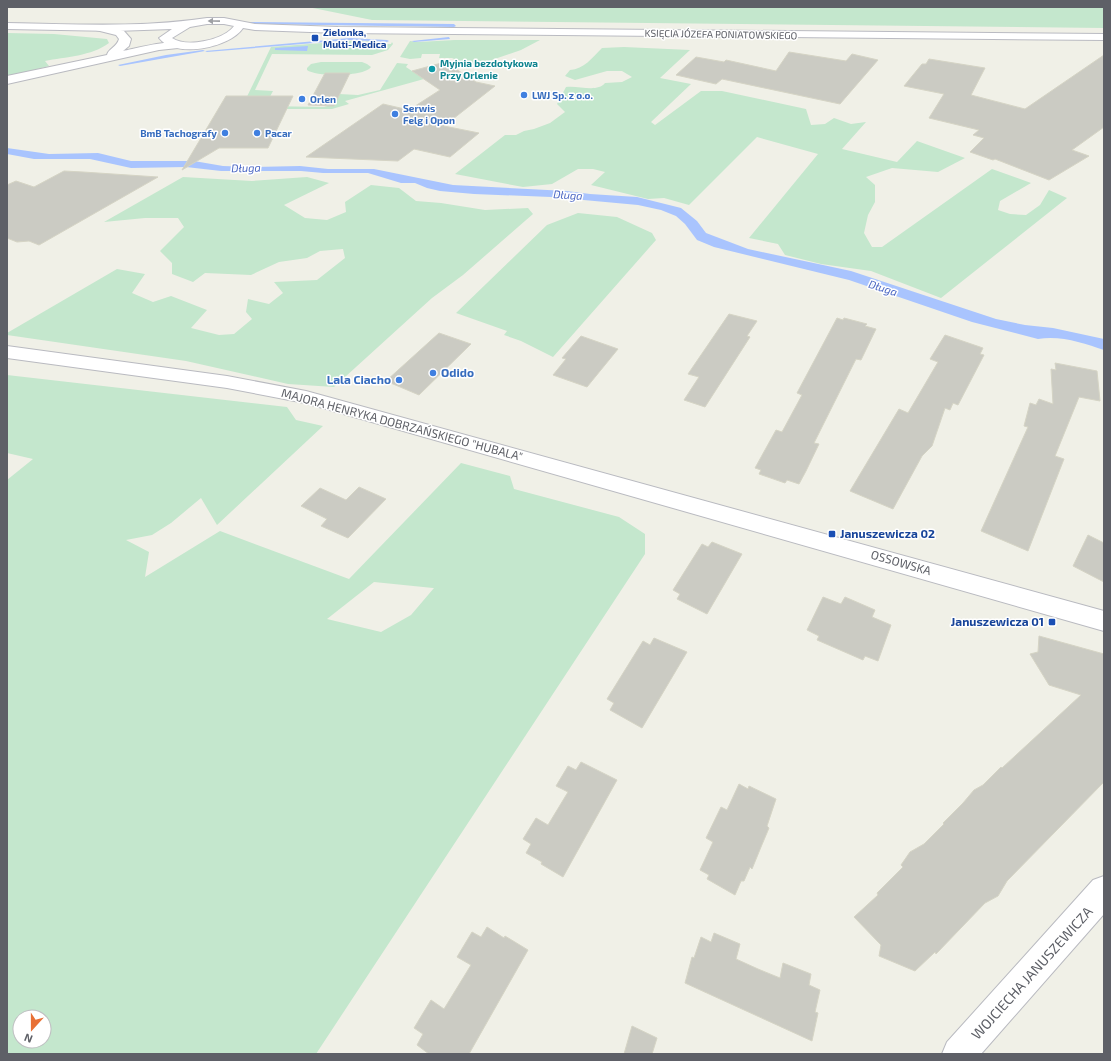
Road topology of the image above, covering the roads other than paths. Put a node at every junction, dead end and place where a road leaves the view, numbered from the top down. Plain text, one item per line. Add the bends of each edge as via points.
1 (187, 24) junction
2 (240, 25) junction
3 (7, 26) edge
4 (100, 28) junction
5 (115, 28) junction
6 (338, 30) junction
7 (166, 37) junction
8 (1104, 37) edge
9 (228, 39) junction
10 (178, 45) junction
11 (112, 54) junction
12 (82, 63) junction
13 (7, 80) edge
14 (7, 352) edge
15 (697, 506) joint
16 (1104, 621) edge
17 (1104, 891) edge
18 (959, 1054) edge

2 -> 1 main road, KSIĘCIA JÓZEFA PONIATOWSKIEGO via 216,21
1 - 5 main road
1 - 7 main road
2 - 6 main road, KSIĘCIA JÓZEFA PONIATOWSKIEGO
2 - 9 main road
3 - 4 main road
4 - 5 main road
4 - 11 main road via 120,33 125,39 123,46
5 - 7 main road
6 - 8 main road, KSIĘCIA JÓZEFA PONIATOWSKIEGO
6 - 9 main road, KSIĘCIA JÓZEFA PONIATOWSKIEGO via 257,34
7 - 10 main road
7 - 11 main road
9 - 10 main road, KSIĘCIA JÓZEFA PONIATOWSKIEGO via 208,44
10 - 12 main road
11 - 12 main road
12 - 13 main road
14 - 15 main road, MAJORA HENRYKA DOBRZAŃSKIEGO "HUBALA" via 227,382 306,397
15 - 16 main road, OSSOWSKA
17 - 18 main road, WOJCIECHA JANUSZEWICZA

